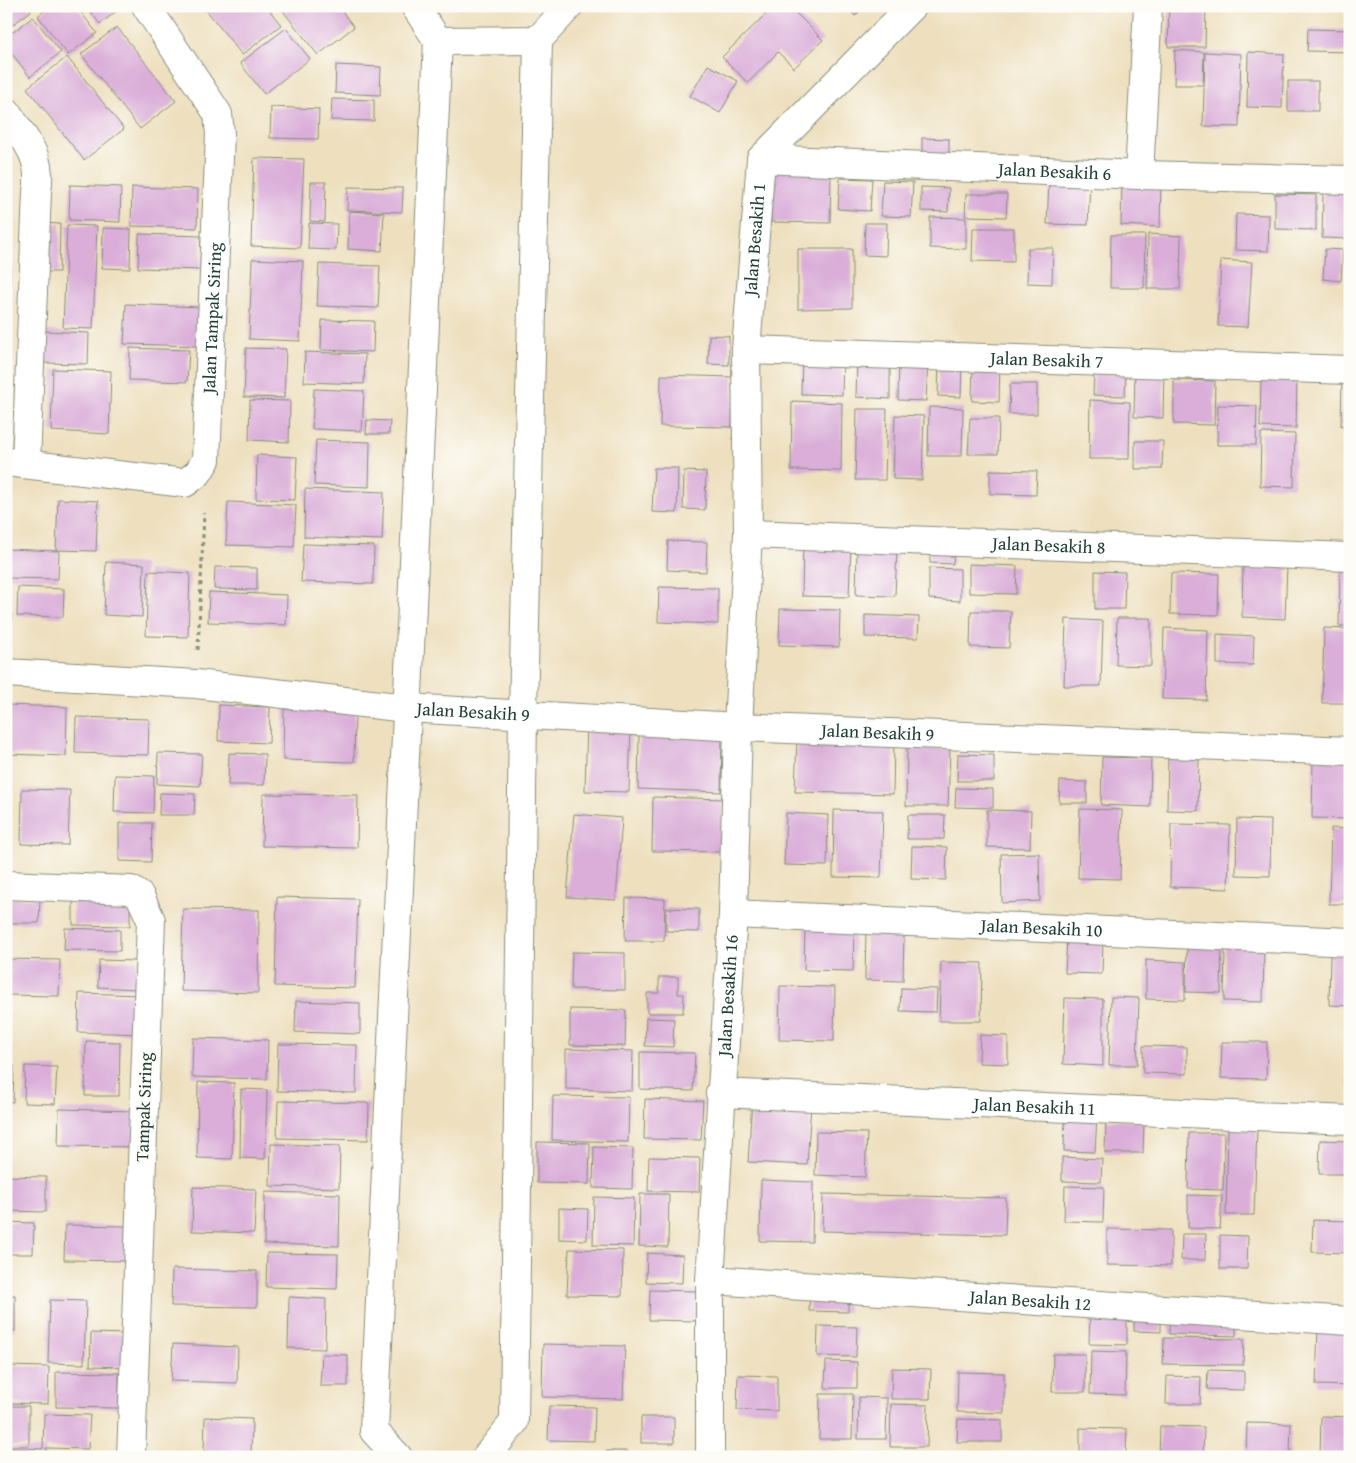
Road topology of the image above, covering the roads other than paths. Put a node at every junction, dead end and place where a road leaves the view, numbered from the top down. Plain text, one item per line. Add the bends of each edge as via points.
1 (146, 6) edge
2 (415, 6) edge
3 (569, 6) edge
4 (912, 6) edge
5 (1148, 6) edge
6 (538, 40) junction
7 (438, 41) junction
8 (6, 111) edge
9 (760, 159) junction
10 (1139, 175) junction
11 (1350, 180) edge
12 (746, 350) junction
13 (1350, 370) edge
14 (16, 463) edge
15 (748, 534) junction
16 (1350, 557) edge
17 (6, 673) edge
18 (406, 708) junction
19 (523, 713) junction
20 (738, 727) junction
21 (1350, 751) edge
22 (6, 885) edge
23 (733, 914) junction
24 (1350, 942) edge
25 (720, 1093) junction
26 (1350, 1120) edge
27 (710, 1280) junction
28 (1350, 1321) edge
29 (131, 1457) edge
30 (398, 1457) edge
31 (486, 1457) edge
32 (710, 1457) edge

1 - 14 street, Jalan Tampak Siring via 218,114 220,128 206,460 198,473 185,483
2 - 7 street
3 - 6 street
4 - 9 street, Jalan Besakih 1
5 - 10 street
6 - 7 street
6 - 19 street
7 - 18 street
8 - 14 street via 36,157 40,174
9 - 10 street, Jalan Besakih 6
9 - 12 street, Jalan Besakih 1
10 - 11 street, Jalan Besakih 6
12 - 13 street, Jalan Besakih 7
12 - 15 street, Jalan Besakih 1
15 - 16 street, Jalan Besakih 8
15 - 20 street, Jalan Besakih 16
17 - 18 street via 196,684
18 - 19 street, Jalan Besakih 9
18 - 30 street via 374,1431
19 - 20 street, Jalan Besakih 9
19 - 31 street via 514,1422
20 - 21 street, Jalan Besakih 9
20 - 23 street, Jalan Besakih 16
22 - 29 street, Tampak Siring via 131,890 140,896 151,920
23 - 24 street, Jalan Besakih 10
23 - 25 street, Jalan Besakih 16
25 - 26 street, Jalan Besakih 11
25 - 27 street, Jalan Besakih 16
27 - 28 street, Jalan Besakih 12
27 - 32 street, Jalan Besakih 16

